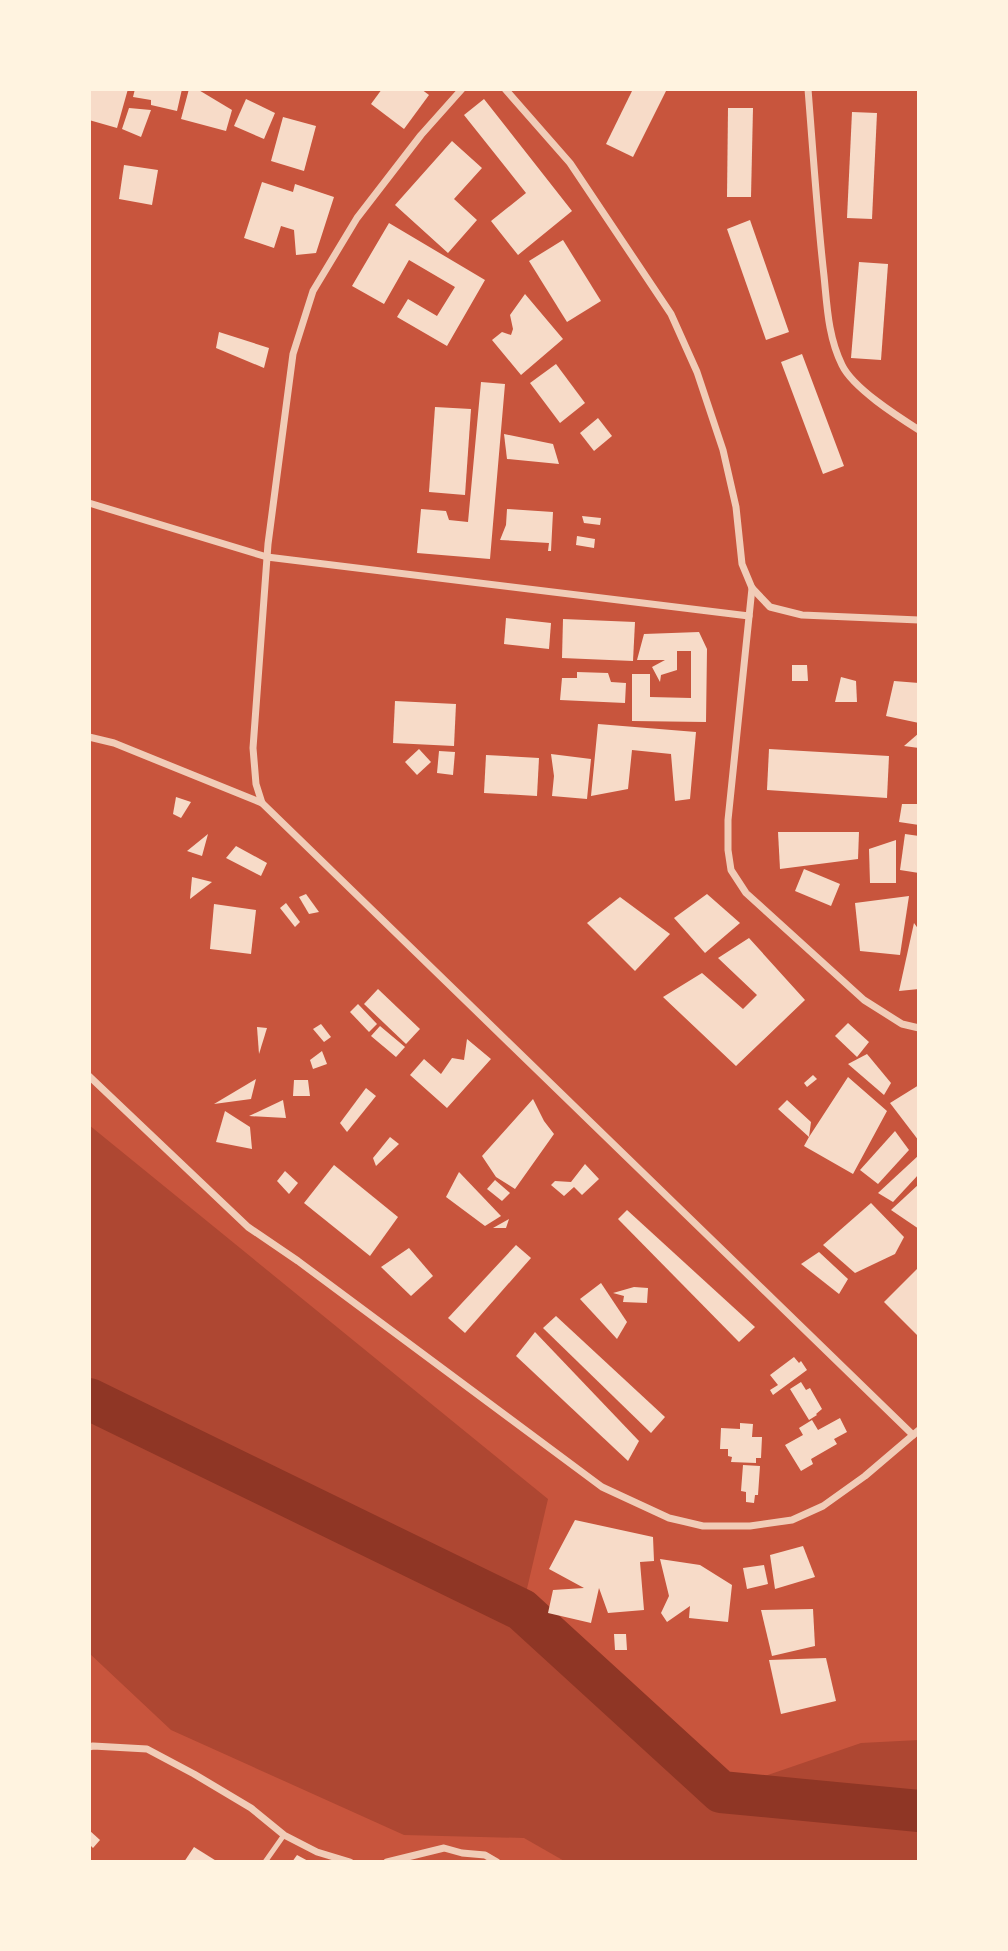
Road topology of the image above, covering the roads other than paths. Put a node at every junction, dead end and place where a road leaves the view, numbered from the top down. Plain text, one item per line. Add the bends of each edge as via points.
1 (462, 89) edge
2 (505, 89) edge
3 (808, 89) edge
4 (919, 430) edge
5 (89, 503) edge
6 (267, 557) junction
7 (752, 588) junction
8 (749, 615) junction
9 (919, 620) edge
10 (89, 737) edge
11 (262, 803) junction
12 (919, 1028) edge
13 (89, 1076) edge
14 (916, 1432) edge
15 (91, 1745) edge
16 (284, 1836) junction
17 (265, 1862) edge
18 (350, 1862) edge
19 (387, 1862) edge
20 (497, 1862) edge

1 - 6 street via 357,218 313,291 293,354
2 - 7 street via 570,163 671,314 697,372 723,450 742,564
3 - 4 street via 834,344 843,367 861,387
5 - 6 street
6 - 8 street
6 - 11 street via 253,748
7 - 8 street
7 - 9 street via 770,607 802,615
8 - 12 street via 728,820 731,870 746,894 864,1000 902,1024
10 - 11 street
11 - 14 street
13 - 14 street via 248,1227 602,1487 669,1518 703,1526 792,1520 823,1506
15 - 16 street via 147,1749 251,1808
16 - 17 lane
16 - 18 street
19 - 20 street via 444,1848 485,1855

